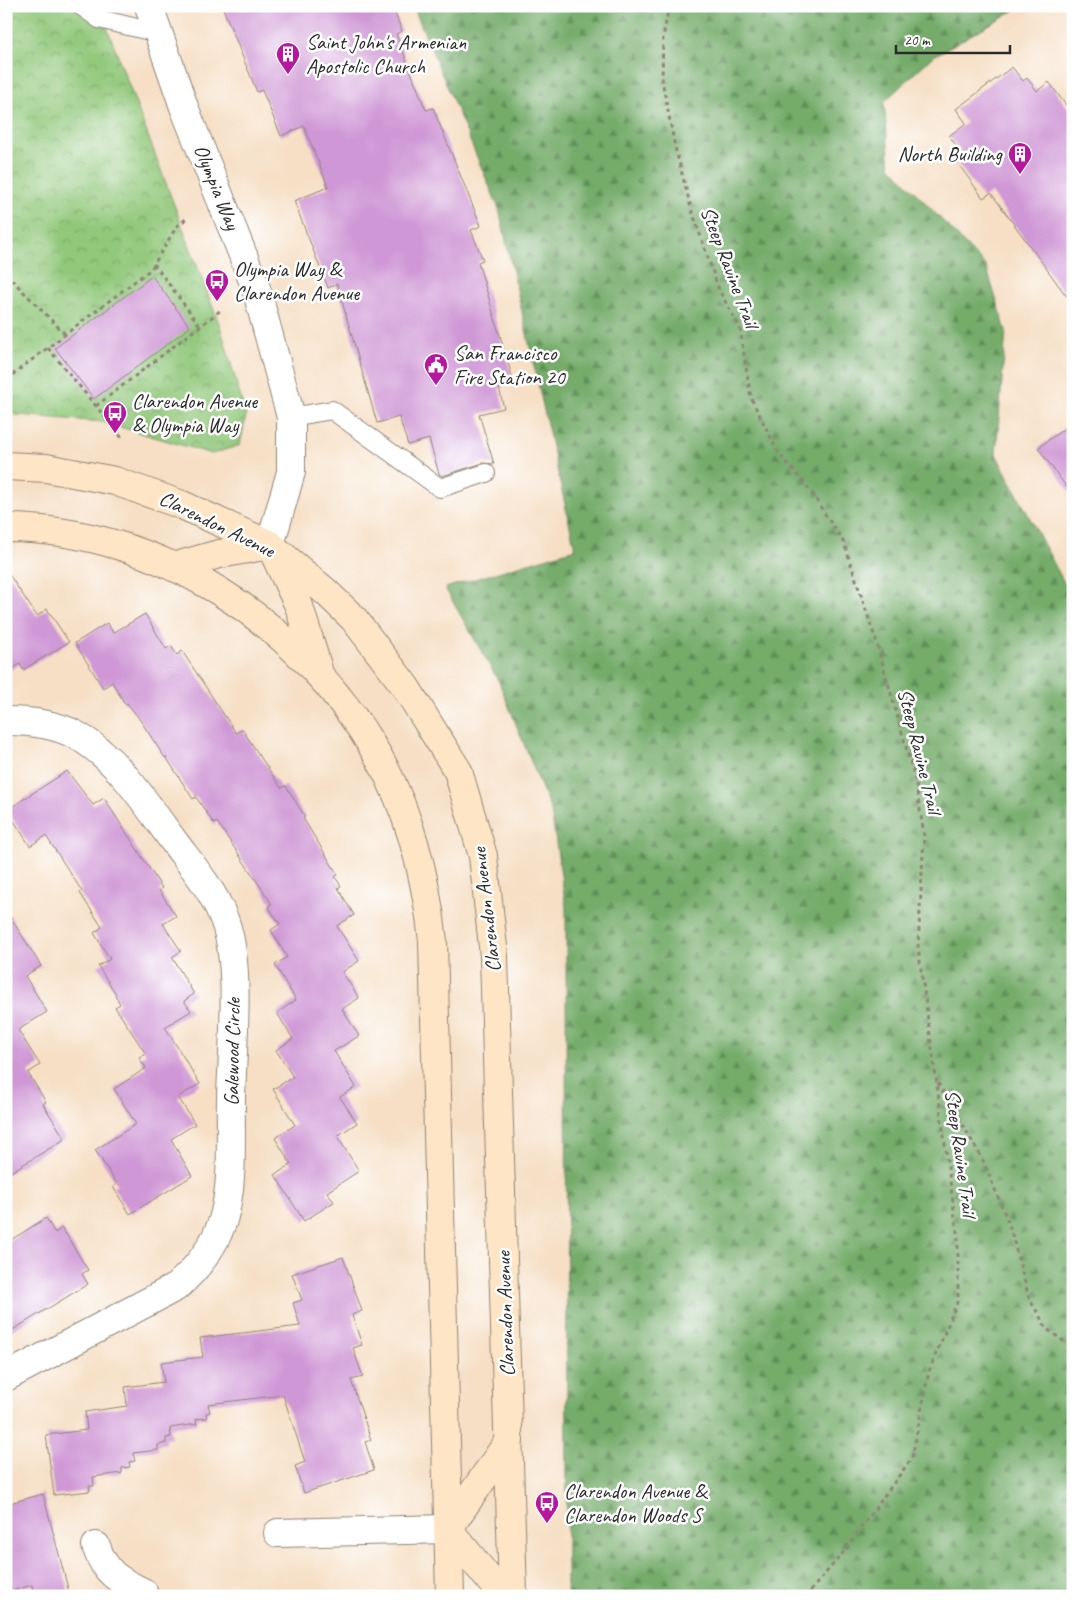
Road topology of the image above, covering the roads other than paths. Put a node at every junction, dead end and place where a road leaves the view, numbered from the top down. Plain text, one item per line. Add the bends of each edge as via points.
1 (81, 6) edge
2 (149, 6) edge
3 (158, 33) junction
4 (291, 417) junction
5 (6, 466) edge
6 (486, 473) dead end
7 (6, 528) edge
8 (270, 546) junction
9 (174, 567) junction
10 (319, 674) junction
11 (6, 721) edge
12 (6, 1377) edge
13 (509, 1441) junction
14 (448, 1529) junction
15 (278, 1533) dead end
16 (96, 1546) dead end
17 (143, 1596) edge
18 (450, 1596) edge
19 (503, 1596) edge
20 (513, 1596) edge

1 - 3 lane via 99,18
2 - 3 street, Olympia Way
3 - 4 street, Olympia Way via 184,108 256,288
4 - 6 lane via 332,410 440,488
4 - 8 street, Olympia Way via 292,472
5 - 8 main road, Clarendon Avenue via 46,468 115,481 182,504
7 - 9 main road via 39,530 100,541
8 - 9 main road via 219,554
8 - 10 main road via 299,606
8 - 13 main road, Clarendon Avenue via 354,619 405,686 458,771 483,856 494,956
9 - 10 main road via 222,593 259,619
10 - 14 main road via 362,731 391,782 415,845 428,901 435,978
11 - 12 street, Galewood Circle via 36,722 74,734 91,744 121,772 215,899 230,938 233,985 229,1182 223,1218 212,1247 176,1287
13 - 14 main road
13 - 20 main road, Clarendon Avenue
14 - 15 street
14 - 18 main road
14 - 19 main road
16 - 17 street via 108,1570 117,1579 143,1592

